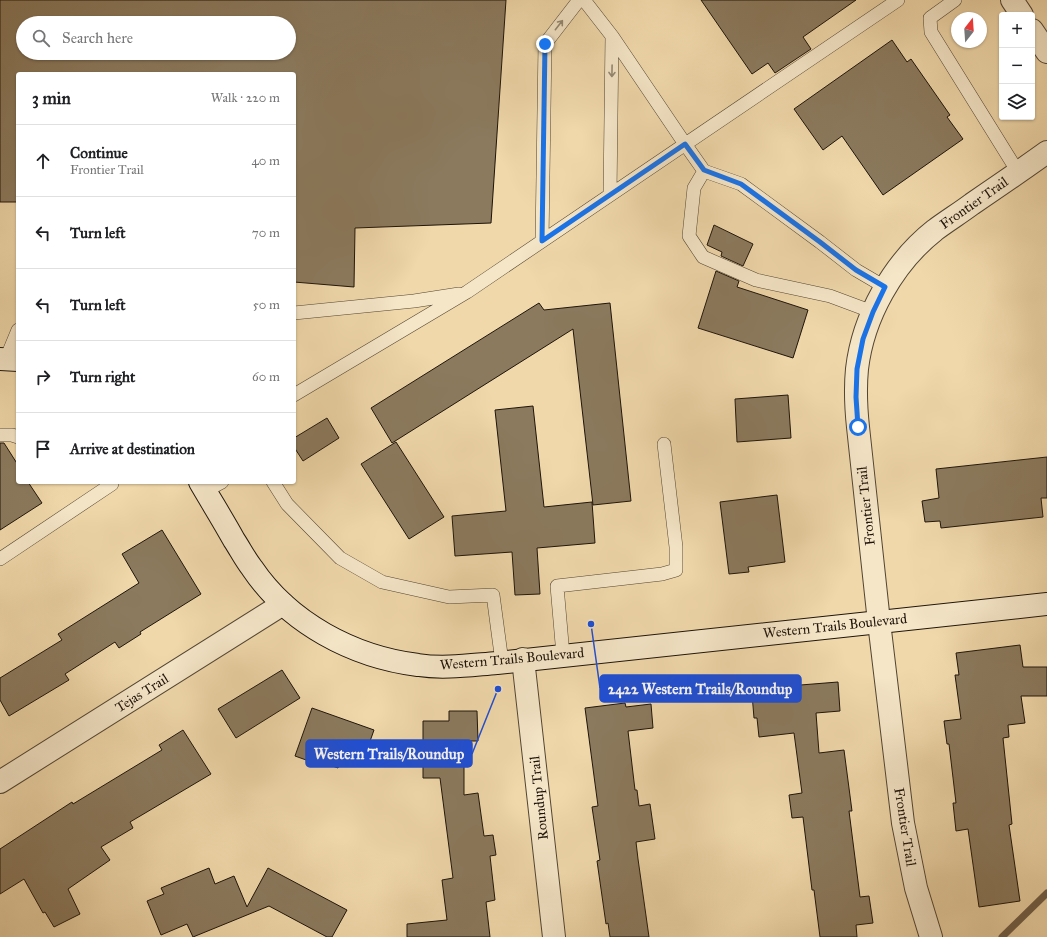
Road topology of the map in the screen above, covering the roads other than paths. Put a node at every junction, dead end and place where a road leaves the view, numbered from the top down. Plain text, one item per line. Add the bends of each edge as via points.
1 (579, 0) edge
2 (584, 0) edge
3 (898, 0) edge
4 (955, 0) edge
5 (1012, 0) edge
6 (1020, 12) edge
7 (1035, 34) edge
8 (612, 36) junction
9 (1047, 52) edge
10 (685, 144) junction
11 (1047, 152) edge
12 (704, 170) junction
13 (1018, 172) junction
14 (610, 195) junction
15 (542, 241) junction
16 (885, 287) junction
17 (467, 292) junction
18 (873, 312) junction
19 (296, 313) edge
20 (16, 336) edge
21 (8, 360) edge
22 (296, 394) edge
23 (0, 435) edge
24 (16, 436) edge
25 (664, 444) dead end
26 (112, 484) edge
27 (274, 484) edge
28 (209, 485) edge
29 (0, 559) edge
30 (283, 604) junction
31 (1047, 604) edge
32 (879, 622) junction
33 (563, 655) junction
34 (523, 659) junction
35 (502, 662) junction
36 (0, 782) edge
37 (554, 937) edge
38 (931, 937) edge

15 -> 1 lane via 545,44
2 - 8 lane
3 - 10 lane
4 - 13 lane via 930,18 931,32
5 - 6 street
7 - 9 street
8 - 10 lane
8 -> 14 lane
10 - 12 lane
10 - 14 lane
11 - 13 street, Frontier Trail
12 - 16 lane via 741,184 856,270
12 - 18 lane via 694,188 689,236 703,257 756,280 830,296
13 - 16 street, Frontier Trail via 935,230 910,254
14 - 15 lane
15 - 17 lane
16 - 18 street, Frontier Trail
17 - 19 lane via 414,301
17 - 22 lane
18 - 32 street, Frontier Trail via 863,339 857,369 856,397
20 - 21 lane
23 - 24 lane
25 - 33 lane via 676,547 676,570 662,574 557,586
26 - 29 lane
27 - 35 lane via 287,504 340,558 382,582 449,597 493,595
28 - 30 street, Western Trails Boulevard via 252,568
30 - 35 street, Western Trails Boulevard via 326,636 386,660 418,666 452,667
30 - 36 street, Tejas Trail
31 - 32 street, Western Trails Boulevard
32 - 33 street, Western Trails Boulevard
32 - 38 street, Frontier Trail via 903,823 916,888
33 - 34 street, Western Trails Boulevard
34 - 35 street, Western Trails Boulevard
34 - 37 street, Roundup Trail

